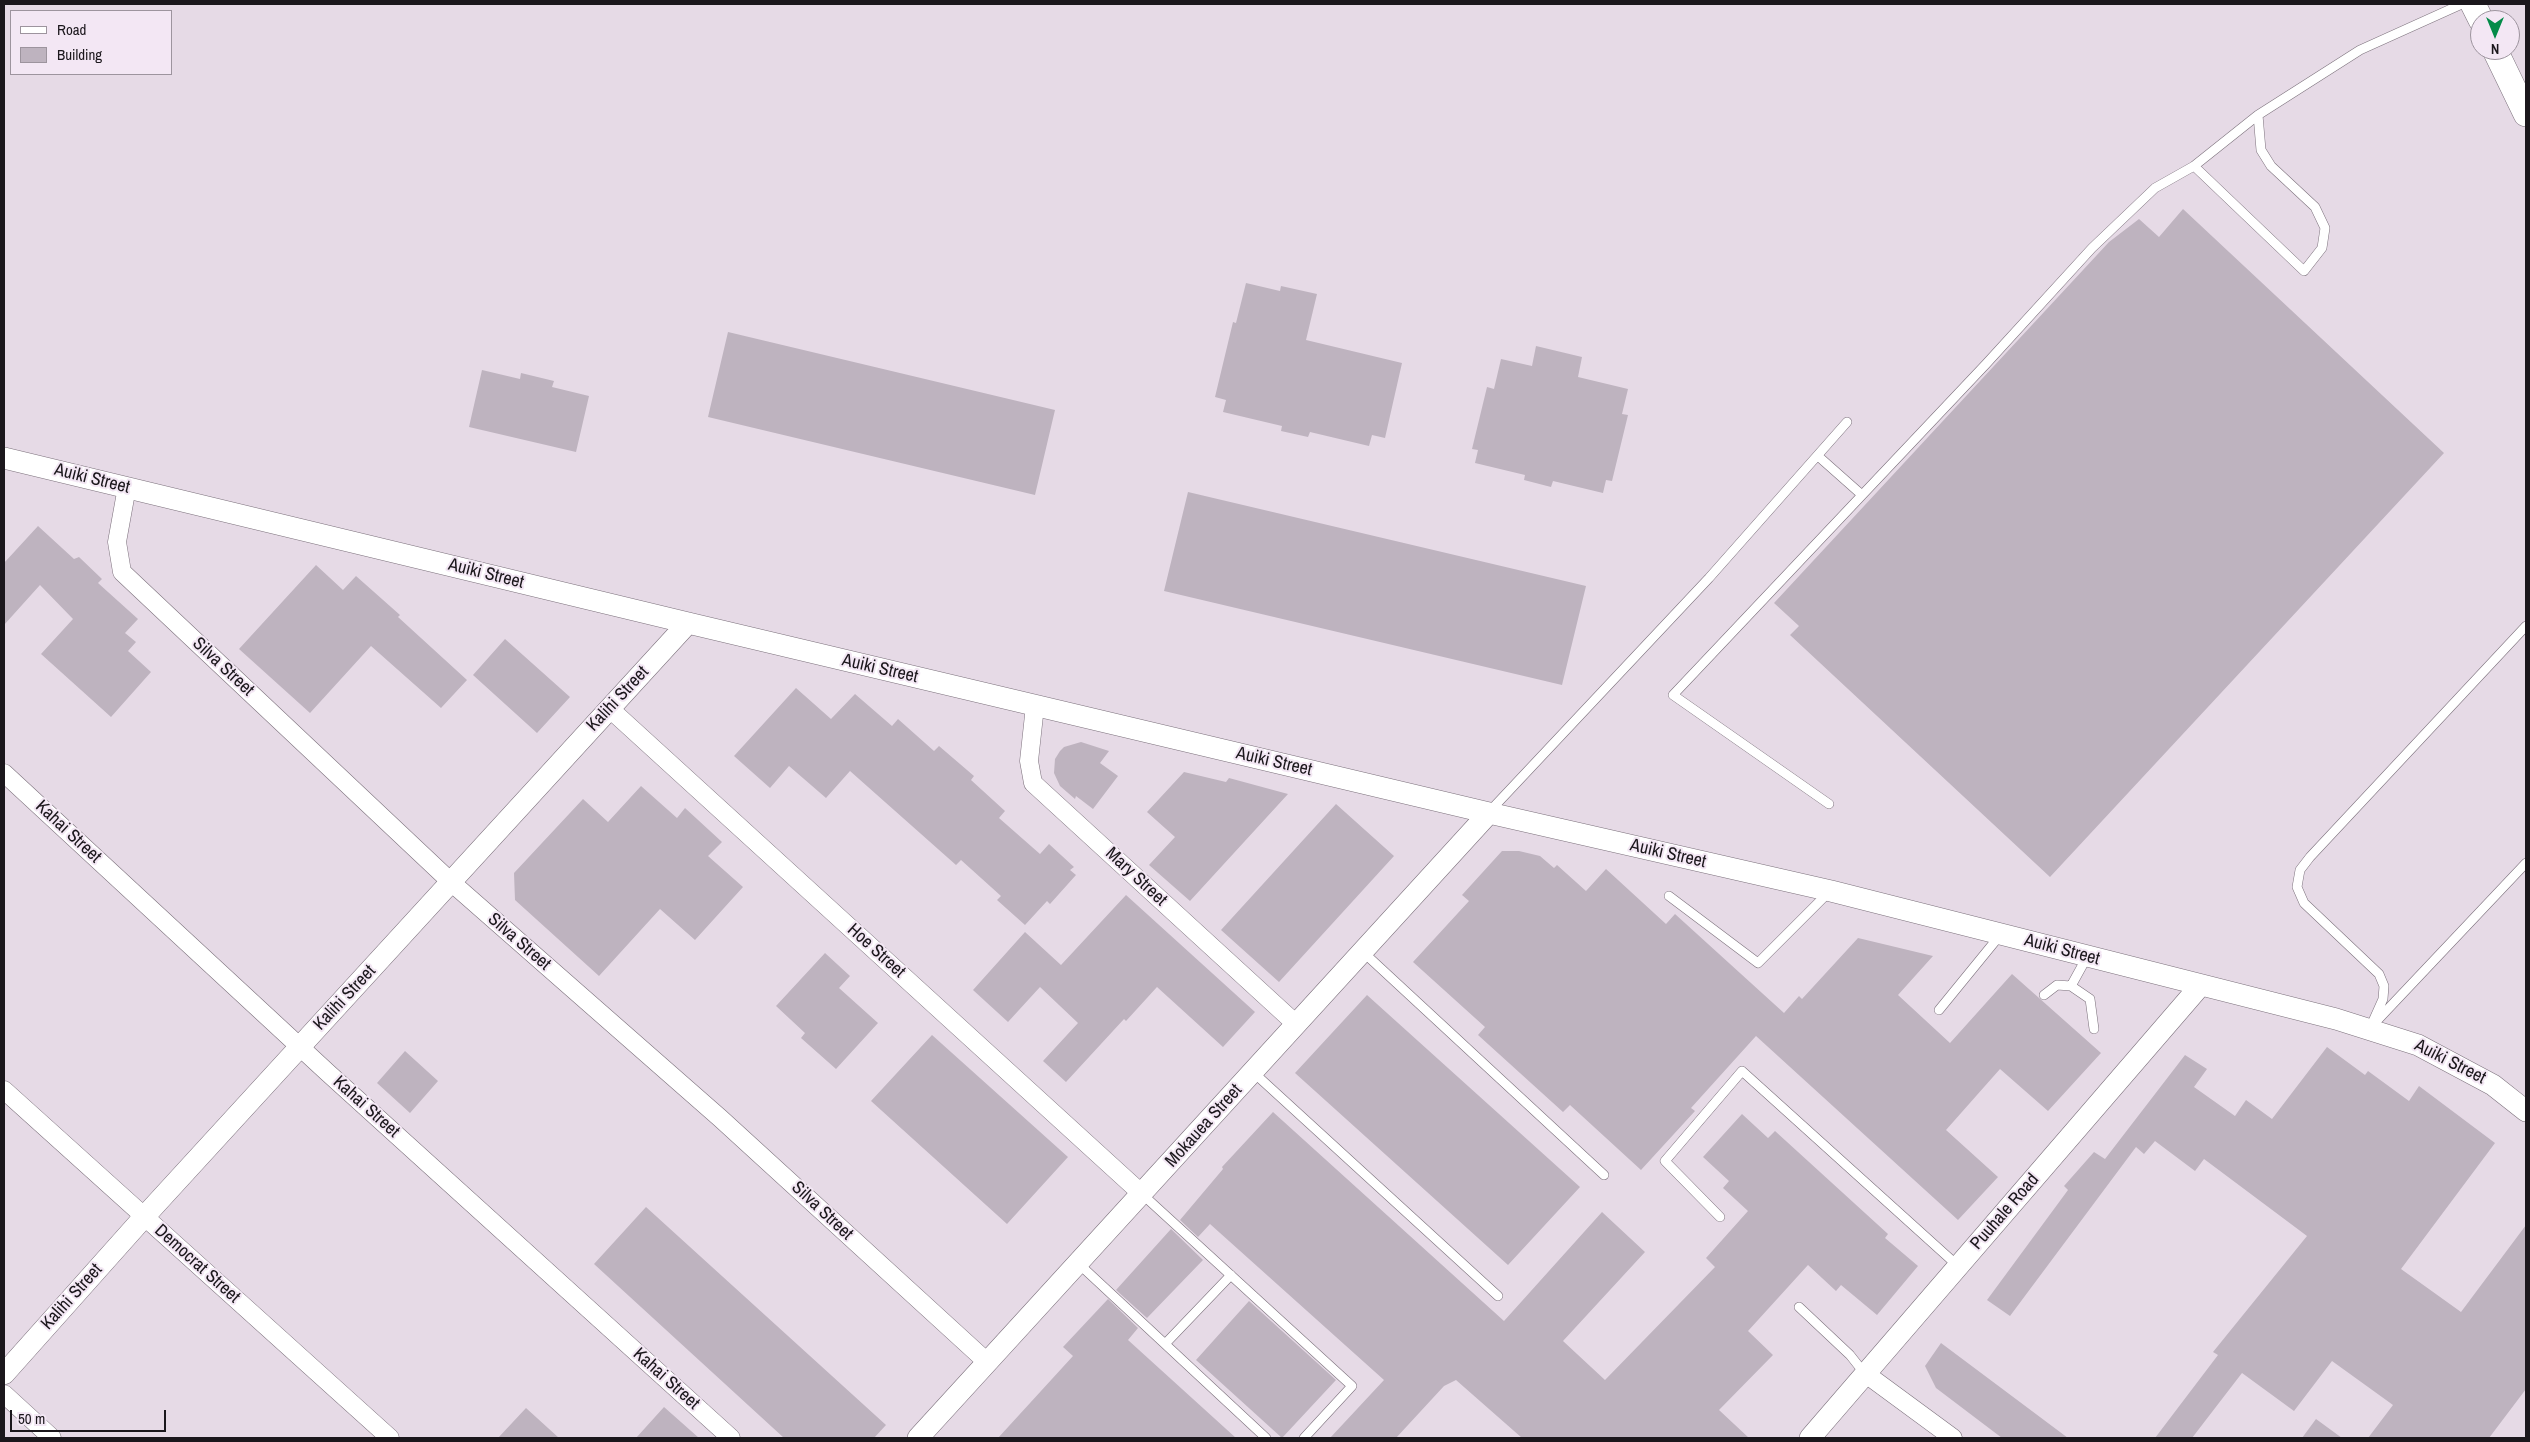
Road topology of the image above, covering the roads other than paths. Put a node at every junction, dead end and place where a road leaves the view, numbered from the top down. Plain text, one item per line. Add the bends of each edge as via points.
1 (2462, 4) edge
2 (2500, 60) edge
3 (2526, 114) edge
4 (2258, 115) junction
5 (2194, 166) junction
6 (1847, 422) dead end
7 (1818, 456) junction
8 (4, 458) edge
9 (127, 487) junction
10 (1862, 495) junction
11 (688, 623) junction
12 (2526, 626) edge
13 (1035, 706) junction
14 (609, 708) junction
15 (4, 773) edge
16 (1829, 804) dead end
17 (1489, 813) junction
18 (2526, 864) edge
19 (451, 882) junction
20 (1830, 891) junction
21 (1669, 896) dead end
22 (2001, 934) junction
23 (1362, 952) junction
24 (2087, 957) junction
25 (2072, 986) junction
26 (2200, 986) junction
27 (2044, 995) dead end
28 (1938, 1010) dead end
29 (1296, 1024) junction
30 (2370, 1028) junction
31 (2094, 1029) dead end
32 (300, 1047) junction
33 (1253, 1072) junction
34 (4, 1090) edge
35 (2526, 1111) edge
36 (1604, 1175) dead end
37 (1142, 1194) junction
38 (144, 1217) junction
39 (1720, 1217) dead end
40 (1079, 1264) junction
41 (1958, 1267) junction
42 (1230, 1275) junction
43 (1498, 1296) dead end
44 (1799, 1307) dead end
45 (1165, 1344) junction
46 (987, 1362) junction
47 (4, 1374) edge
48 (1866, 1374) junction
49 (4, 1394) edge
50 (52, 1438) edge
51 (390, 1438) edge
52 (731, 1438) edge
53 (918, 1438) edge
54 (1266, 1438) edge
55 (1304, 1438) edge
56 (1810, 1438) edge
57 (1953, 1438) edge

1 - 4 lane via 2360,50
2 - 3 main road
4 - 5 lane
4 - 5 lane via 2261,150 2271,166 2315,207 2325,228 2322,248 2304,271
5 - 10 lane via 2155,188 2092,248
6 - 7 lane
7 - 10 lane
7 - 17 lane via 1709,578
8 - 9 street, Auiki Street
9 - 11 street, Auiki Street
9 - 19 street, Silva Street via 117,542 122,572
10 - 16 lane via 1673,695
11 - 13 street, Auiki Street
11 - 14 street, Kalihi Street
12 - 30 lane via 2300,870 2297,887 2304,903 2379,974 2384,986 2384,999
13 - 17 street, Auiki Street
13 - 29 street, Mary Street via 1029,761 1033,783
14 - 19 street, Kalihi Street
14 - 37 street, Hoe Street
15 - 32 street, Kahai Street
17 - 20 street, Auiki Street
17 - 23 street, Mokauea Street
18 - 30 lane
19 - 32 street, Kalihi Street
19 - 46 street, Silva Street via 720,1118
20 - 21 lane via 1758,963
20 - 22 street, Auiki Street
22 - 24 street, Auiki Street
22 - 28 lane
23 - 29 street, Mokauea Street
23 - 36 lane
24 - 25 lane
24 - 26 street, Auiki Street
25 - 27 lane via 2057,985
25 - 31 lane via 2090,998
26 - 30 street, Auiki Street
26 - 41 street, Puuhale Road
29 - 33 street, Mokauea Street
30 - 35 street, Auiki Street via 2426,1049 2493,1085
32 - 38 street, Kalihi Street
32 - 52 street, Kahai Street
33 - 37 street, Mokauea Street
33 - 43 lane
34 - 38 street, Democrat Street
37 - 40 street, Mokauea Street
37 - 42 lane
38 - 47 street, Kalihi Street
38 - 51 street, Democrat Street
39 - 41 lane via 1665,1161 1742,1071
40 - 45 lane
40 - 46 street, Mokauea Street
41 - 48 street, Puuhale Road
42 - 45 lane
42 - 55 lane via 1352,1386
44 - 48 lane
45 - 54 lane
46 - 53 street, Mokauea Street
48 - 56 street, Puuhale Road
48 - 57 street
49 - 50 street

